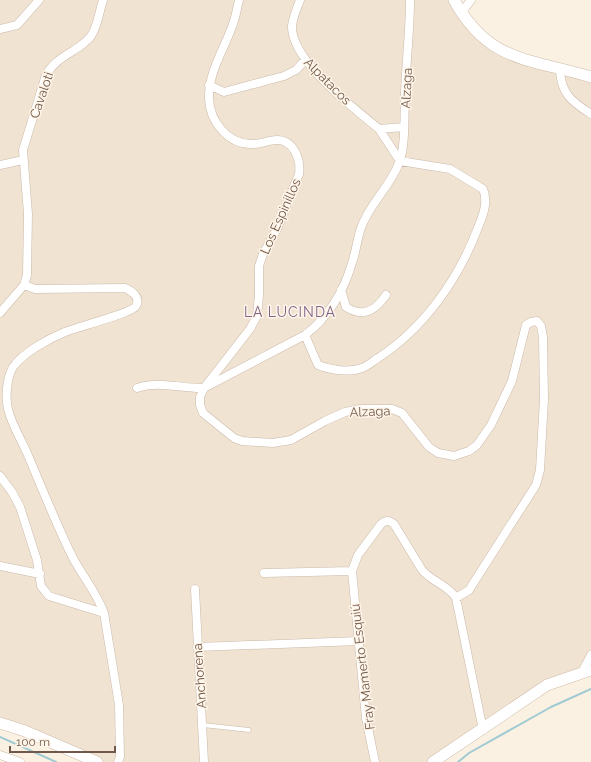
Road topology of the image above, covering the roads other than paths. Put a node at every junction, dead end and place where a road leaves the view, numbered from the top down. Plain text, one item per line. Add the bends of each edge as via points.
1 (39, 0) edge
2 (102, 0) edge
3 (239, 0) edge
4 (300, 0) edge
5 (410, 0) edge
6 (454, 0) edge
7 (471, 0) edge
8 (461, 13) junction
9 (0, 29) edge
10 (305, 60) junction
11 (560, 68) junction
12 (591, 77) edge
13 (209, 86) junction
14 (591, 114) edge
15 (404, 127) junction
16 (379, 129) junction
17 (23, 160) junction
18 (400, 161) junction
19 (0, 165) edge
20 (24, 285) junction
21 (341, 290) junction
22 (386, 295) dead end
23 (0, 313) edge
24 (305, 335) junction
25 (137, 388) dead end
26 (204, 388) junction
27 (0, 476) edge
28 (0, 566) edge
29 (352, 571) junction
30 (264, 573) dead end
31 (40, 574) junction
32 (195, 590) dead end
33 (456, 598) junction
34 (104, 613) junction
35 (359, 641) junction
36 (197, 647) junction
37 (591, 655) edge
38 (587, 671) edge
39 (0, 723) edge
40 (203, 725) junction
41 (249, 730) dead end
42 (483, 730) junction
43 (0, 755) edge
44 (20, 762) edge
45 (98, 762) edge
46 (118, 762) edge
47 (204, 762) edge
48 (375, 762) edge
49 (433, 762) edge

1 - 9 street via 17,25
2 - 17 street, Cavaloti via 91,35 52,65 46,74 26,138
3 - 13 street, Los Espinillos via 233,24
4 - 10 street, Alpatacos via 292,27 294,39
5 - 15 street, Alzaga
6 - 8 main road
7 - 8 street
8 - 11 main road via 477,33 499,50
10 - 13 street via 296,70 284,76 224,92
10 - 16 street, Alpatacos via 326,83
11 - 12 main road
11 - 14 street via 560,80 566,93 571,100
13 - 26 street, Los Espinillos via 210,111 216,125 226,134 238,142 251,144 278,140 284,142 296,152 300,165 299,174 280,222 259,266 257,316 250,329
15 - 16 street
15 - 18 street, Alzaga
16 - 18 street, Alpatacos
17 - 19 street
17 - 20 street, Cavaloti via 28,214 27,275
18 - 21 street, Alzaga via 395,173 367,212 352,265
18 - 24 street via 450,170 483,189 486,195 483,213 460,268 434,305 409,333 387,352 362,368 349,370 318,365
20 - 23 street
20 - 34 street via 35,289 125,288 133,291 137,298 136,306 129,312 64,332 31,351 14,367 9,377 8,409 73,558 100,601
21 - 22 street via 346,307 358,313 372,311
21 - 24 street, Alzaga via 326,317
24 - 26 street, Alzaga
25 - 26 street via 148,384 161,384 189,389
26 - 33 street, Alzaga via 200,397 203,413 234,438 242,441 273,443 291,440 345,412 392,409 402,412 429,447 438,453 454,456 469,451 484,437 512,381 526,325 537,322 542,331 544,399 542,456 536,485 469,590
27 - 31 street via 20,507
28 - 31 street
29 - 30 street
29 - 33 street via 358,555 381,524 390,521 426,575 451,591
29 - 35 street, Fray Mamerto Esquiú
31 - 34 street via 41,586 48,596
32 - 36 street, Anchorena
33 - 42 street
34 - 46 street via 119,705
35 - 36 street
35 - 48 street, Fray Mamerto Esquiú via 366,718
36 - 40 street, Anchorena
37 - 38 street
38 - 42 main road via 547,685
39 - 45 main road
40 - 41 lane
40 - 47 street, Anchorena
42 - 49 main road
43 - 44 street

